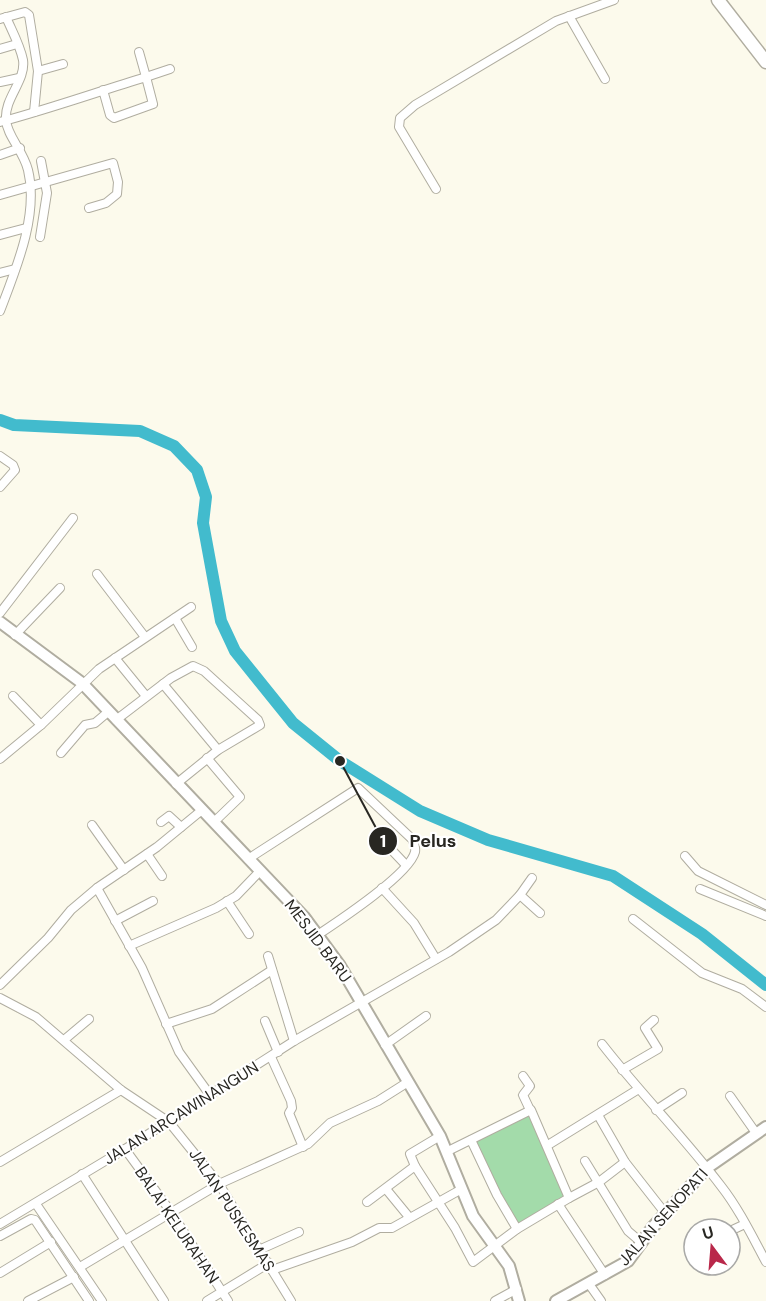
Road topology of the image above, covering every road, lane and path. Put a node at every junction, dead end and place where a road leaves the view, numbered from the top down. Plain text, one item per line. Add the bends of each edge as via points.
1 (614, 0) edge
2 (718, 0) edge
3 (589, 4) edge
4 (569, 16) junction
5 (5, 18) edge
6 (17, 44) junction
7 (0, 49) edge
8 (139, 52) dead end
9 (766, 62) edge
10 (63, 64) dead end
11 (170, 69) dead end
12 (38, 71) junction
13 (146, 77) junction
14 (19, 78) junction
15 (605, 79) dead end
16 (0, 82) edge
17 (103, 90) junction
18 (34, 112) junction
19 (5, 120) edge
20 (20, 148) junction
21 (0, 155) edge
22 (41, 161) dead end
23 (46, 183) junction
24 (33, 186) junction
25 (436, 189) dead end
26 (0, 195) edge
27 (89, 208) dead end
28 (26, 228) junction
29 (0, 235) edge
30 (40, 237) dead end
31 (15, 269) junction
32 (0, 273) edge
33 (0, 311) edge
34 (0, 456) edge
35 (0, 487) edge
36 (73, 518) dead end
37 (98, 574) dead end
38 (60, 588) dead end
39 (191, 607) dead end
40 (0, 613) edge
41 (175, 618) junction
42 (0, 622) edge
43 (15, 635) junction
44 (145, 637) junction
45 (192, 646) dead end
46 (115, 658) junction
47 (81, 683) junction
48 (163, 684) junction
49 (12, 696) dead end
50 (146, 696) junction
51 (112, 716) junction
52 (41, 725) junction
53 (218, 750) junction
54 (61, 753) dead end
55 (0, 759) edge
56 (207, 759) junction
57 (176, 784) junction
58 (202, 810) junction
59 (161, 822) dead end
60 (214, 822) junction
61 (92, 825) dead end
62 (181, 827) junction
63 (386, 844) dead end
64 (147, 854) junction
65 (685, 856) dead end
66 (249, 859) junction
67 (405, 864) junction
68 (124, 870) junction
69 (260, 872) junction
70 (162, 876) dead end
71 (532, 878) dead end
72 (97, 888) junction
73 (382, 888) junction
74 (700, 889) dead end
75 (520, 895) junction
76 (153, 901) dead end
77 (227, 901) junction
78 (766, 905) edge
79 (540, 913) dead end
80 (766, 916) edge
81 (633, 920) dead end
82 (115, 921) junction
83 (249, 934) dead end
84 (316, 936) junction
85 (129, 946) junction
86 (268, 956) dead end
87 (436, 959) junction
88 (272, 970) junction
89 (0, 985) edge
90 (0, 998) edge
91 (362, 1003) junction
92 (766, 1007) edge
93 (426, 1016) dead end
94 (89, 1019) dead end
95 (654, 1020) dead end
96 (265, 1021) dead end
97 (166, 1024) junction
98 (64, 1040) junction
99 (294, 1041) junction
100 (602, 1044) dead end
101 (385, 1045) junction
102 (274, 1054) junction
103 (622, 1070) junction
104 (523, 1076) dead end
105 (408, 1082) junction
106 (121, 1090) junction
107 (637, 1090) junction
108 (682, 1094) dead end
109 (210, 1095) junction
110 (730, 1096) dead end
111 (530, 1110) junction
112 (656, 1110) junction
113 (598, 1115) junction
114 (169, 1122) junction
115 (761, 1130) edge
116 (440, 1136) junction
117 (471, 1140) junction
118 (548, 1145) junction
119 (303, 1147) junction
120 (125, 1149) junction
121 (448, 1151) junction
122 (585, 1161) dead end
123 (0, 1162) edge
124 (626, 1162) junction
125 (415, 1166) junction
126 (707, 1168) junction
127 (82, 1174) junction
128 (599, 1182) junction
129 (219, 1184) junction
130 (386, 1189) junction
131 (460, 1190) junction
132 (569, 1198) junction
133 (368, 1202) dead end
134 (437, 1203) junction
135 (36, 1204) junction
136 (558, 1204) junction
137 (171, 1212) junction
138 (665, 1213) junction
139 (409, 1217) junction
140 (0, 1224) edge
141 (745, 1224) junction
142 (742, 1226) edge
143 (518, 1229) junction
144 (299, 1232) dead end
145 (0, 1236) edge
146 (51, 1242) junction
147 (125, 1242) junction
148 (642, 1243) junction
149 (495, 1245) junction
150 (261, 1249) junction
151 (766, 1262) edge
152 (80, 1267) junction
153 (271, 1267) junction
154 (0, 1272) edge
155 (605, 1275) junction
156 (74, 1277) junction
157 (589, 1284) junction
158 (517, 1289) junction
159 (223, 1292) junction
160 (28, 1301) edge
161 (89, 1301) edge
162 (102, 1301) edge
163 (164, 1301) edge
164 (207, 1301) edge
165 (228, 1301) edge
166 (291, 1301) edge
167 (495, 1301) edge
168 (519, 1301) edge
169 (556, 1301) edge
170 (601, 1301) edge

1 - 3 street
2 - 9 main road
3 - 4 street
4 - 15 street
4 - 25 street via 415,105 400,118 399,127
5 - 6 street
5 - 12 street via 25,12 29,17
6 - 7 street
6 - 14 street via 23,62
8 - 13 street
10 - 12 street
11 - 13 street
12 - 18 street
13 - 17 street
13 - 17 street via 153,104 114,118
14 - 16 street
14 - 19 street via 9,98
17 - 18 street
18 - 19 street
19 - 20 street
20 - 21 street
20 - 24 street
22 - 23 street
23 - 24 street
23 - 27 street via 113,163 117,194 106,203
23 - 30 street
24 - 26 street
24 - 28 street
28 - 29 street
28 - 31 street
31 - 32 street
31 - 33 street
34 - 35 street via 15,470
36 - 40 street
37 - 44 street
38 - 43 street
39 - 41 street
41 - 44 street
41 - 45 street
42 - 43 street, MESJID BARU
43 - 47 street, MESJID BARU
44 - 46 street
46 - 47 street
46 - 50 street
47 - 51 street, MESJID BARU
47 - 52 street
48 - 50 street
48 - 53 street
48 - 53 street via 188,667 197,666 258,720 260,725
49 - 52 street
50 - 51 street
51 - 54 street via 85,725
51 - 57 street, MESJID BARU
52 - 55 street
53 - 56 street
56 - 57 street
56 - 60 street via 240,798
57 - 58 street, MESJID BARU
58 - 60 street, MESJID BARU
58 - 62 street
59 - 62 street via 169,816
60 - 66 street, MESJID BARU
61 - 68 street
62 - 64 street
63 - 67 street
64 - 68 street
64 - 70 street
65 - 78 street via 698,871
66 - 67 street via 358,788 412,838 415,851
66 - 69 street, MESJID BARU
67 - 73 street
68 - 72 street
69 - 77 street
69 - 84 street, MESJID BARU via 304,917
71 - 75 street, JALAN ARCAWINANGUN
72 - 82 street
72 - 89 street
73 - 84 street
73 - 87 street via 414,923
74 - 80 street
75 - 79 street
75 - 87 street, JALAN ARCAWINANGUN via 496,920
76 - 82 street
77 - 83 street
77 - 85 street
81 - 92 street via 702,973 742,989
82 - 85 street
84 - 91 street, MESJID BARU
85 - 97 street
86 - 88 street
87 - 91 street, JALAN ARCAWINANGUN
88 - 97 street via 212,1009
88 - 99 street
90 - 98 street, JALAN PUSKESMAS via 36,1017
91 - 99 street, JALAN ARCAWINANGUN
91 - 101 street, MESJID BARU
93 - 101 street
94 - 98 street
95 - 103 street via 645,1028 658,1048
96 - 102 street
97 - 109 street via 179,1052
98 - 106 street, JALAN PUSKESMAS
99 - 102 street, JALAN ARCAWINANGUN
100 - 103 street
101 - 105 street, MESJID BARU
102 - 109 street, JALAN ARCAWINANGUN
102 - 119 street via 291,1101 289,1113
103 - 107 street
104 - 111 street via 530,1086 523,1094
105 - 116 street, MESJID BARU
105 - 119 street via 330,1123
106 - 114 street, JALAN PUSKESMAS
106 - 123 street
107 - 112 street
107 - 113 street
108 - 112 street
109 - 114 street, JALAN ARCAWINANGUN
110 - 115 street
111 - 117 street
111 - 118 street
112 - 126 street
113 - 118 street
113 - 124 street
114 - 120 street, JALAN ARCAWINANGUN
114 - 129 street, JALAN PUSKESMAS
115 - 126 street, JALAN SENOPATI
116 - 121 street, MESJID BARU
116 - 125 street via 409,1155
117 - 121 street
117 - 143 street
118 - 132 street
119 - 129 street
120 - 127 street, JALAN ARCAWINANGUN
120 - 137 street, BALAI KELURAHAN
121 - 131 street, MESJID BARU
122 - 128 street
124 - 128 street
124 - 138 street
125 - 130 street
125 - 134 street
126 - 138 street, JALAN SENOPATI
126 - 141 street
127 - 135 street, JALAN ARCAWINANGUN
127 - 147 street
128 - 132 street
128 - 148 street via 628,1231
129 - 137 street
129 - 150 street, JALAN PUSKESMAS
130 - 133 street
130 - 139 street
131 - 134 street
131 - 149 street, MESJID BARU via 476,1221
132 - 136 street
134 - 139 street
134 - 149 street via 461,1238 471,1262
135 - 140 street, JALAN ARCAWINANGUN
135 - 152 street
136 - 143 street
136 - 155 street
137 - 147 street
137 - 159 street, BALAI KELURAHAN
138 - 148 street, JALAN SENOPATI
139 - 153 street via 392,1228 370,1231 352,1242
141 - 142 street
141 - 151 street
143 - 149 street
144 - 150 street
145 - 146 street via 33,1219
146 - 154 street
146 - 156 street
147 - 152 street
147 - 163 street
148 - 155 street, JALAN SENOPATI via 628,1261
149 - 158 street, MESJID BARU via 509,1266
150 - 153 street, JALAN PUSKESMAS
152 - 162 street
153 - 159 street
153 - 166 street, JALAN PUSKESMAS
155 - 157 street, JALAN SENOPATI
156 - 160 street
156 - 161 street
157 - 169 street, JALAN SENOPATI
157 - 170 street
158 - 167 street
158 - 168 street, MESJID BARU
159 - 164 street
159 - 165 street, BALAI KELURAHAN

